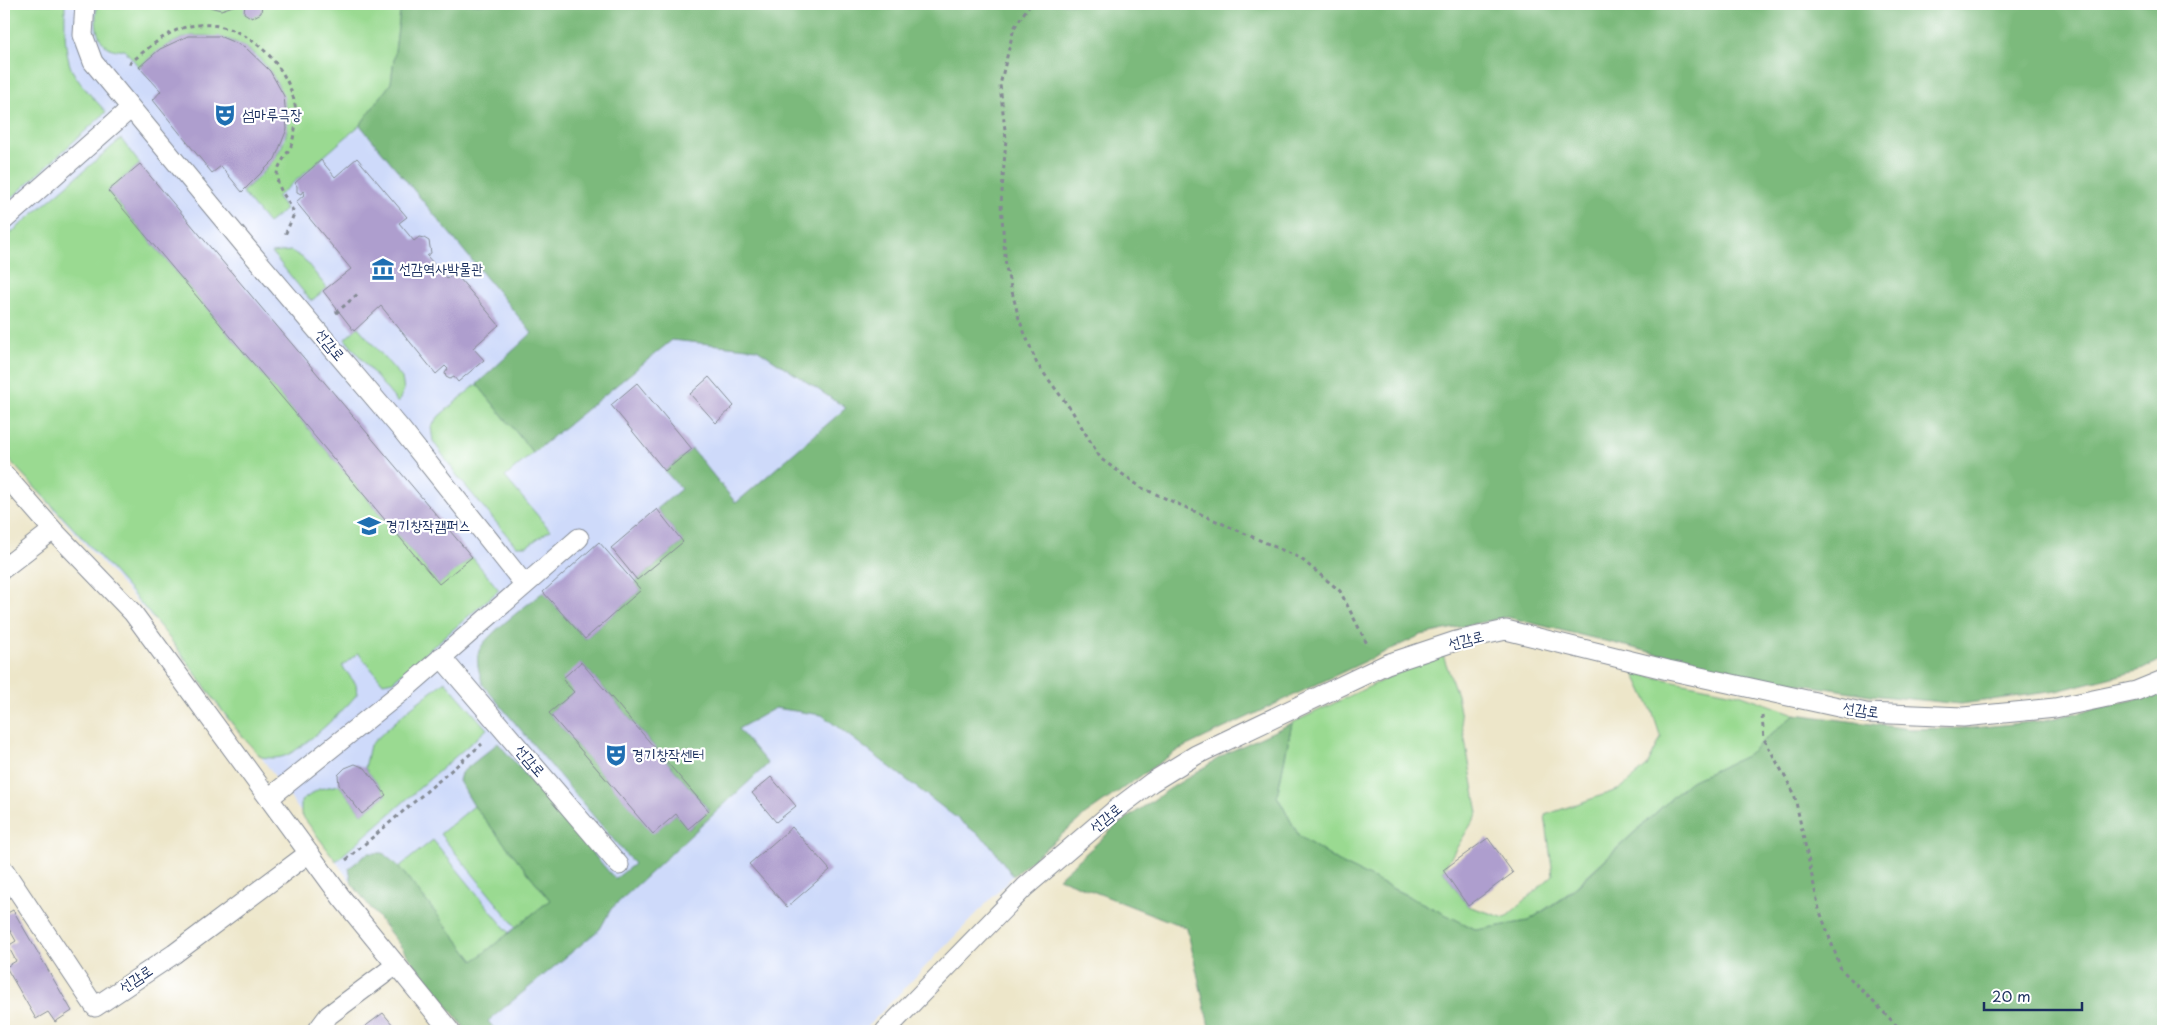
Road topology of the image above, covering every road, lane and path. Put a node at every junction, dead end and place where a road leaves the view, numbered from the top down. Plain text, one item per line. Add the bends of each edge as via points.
1 (85, 4) edge
2 (1030, 4) edge
3 (109, 80) junction
4 (132, 108) junction
5 (4, 220) edge
6 (284, 235) dead end
7 (360, 292) dead end
8 (334, 314) dead end
9 (4, 474) edge
10 (53, 530) junction
11 (579, 538) dead end
12 (4, 568) edge
13 (525, 585) junction
14 (441, 657) junction
15 (1387, 664) junction
16 (2163, 680) edge
17 (1760, 690) junction
18 (502, 728) junction
19 (269, 798) junction
20 (309, 853) junction
21 (340, 865) dead end
22 (619, 865) dead end
23 (4, 870) edge
24 (396, 965) junction
25 (317, 1031) edge
26 (450, 1031) edge
27 (885, 1031) edge
28 (1902, 1031) edge

1 - 3 lane, 선감로 via 83,35 93,62
2 - 15 path via 1014,28 1000,85 1006,139 1001,204 1006,268 1019,319 1037,364 1072,411 1101,459 1142,488 1300,558 1340,591 1366,643
3 - 4 lane, 선감로
3 - 6 path via 155,43 190,26 212,25 233,29 252,40 284,75 296,113 290,148 276,174 294,214
4 - 5 lane
4 - 13 lane, 선감로 via 401,429
7 - 8 path
9 - 10 lane
10 - 12 lane
10 - 19 lane via 133,613
11 - 13 lane
13 - 14 lane
14 - 18 lane, 선감로
14 - 19 lane
15 - 17 lane, 선감로 via 1456,641 1506,630
15 - 27 lane, 선감로 via 1196,755 1152,782 1025,886
16 - 17 lane, 선감로 via 2136,691 2055,708 1964,717 1866,713
17 - 28 path via 1764,739 1794,793 1819,909 1841,969
18 - 21 path
18 - 22 lane, 선감로
19 - 20 lane
20 - 23 lane, 선감로 via 182,948 95,1007
20 - 24 lane
24 - 25 lane via 329,1015
24 - 26 lane

